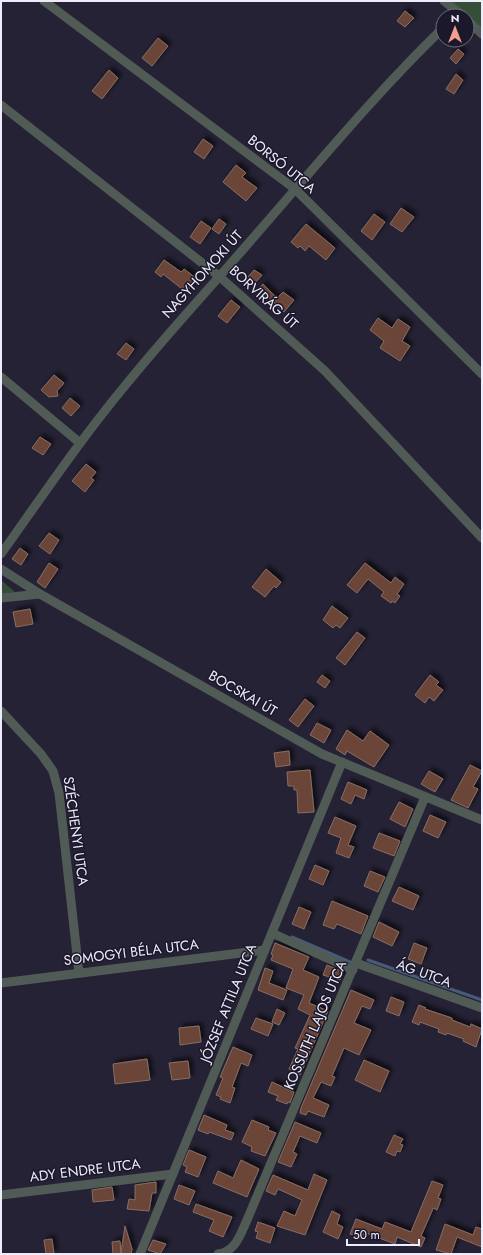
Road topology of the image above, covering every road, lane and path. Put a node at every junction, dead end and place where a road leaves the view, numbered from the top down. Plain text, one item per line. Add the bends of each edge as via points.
1 (44, 1) edge
2 (444, 1) edge
3 (452, 8) edge
4 (435, 36) edge
5 (1, 104) edge
6 (295, 189) junction
7 (220, 276) junction
8 (482, 374) edge
9 (1, 377) edge
10 (80, 443) junction
11 (482, 538) edge
12 (1, 554) edge
13 (1, 569) edge
14 (40, 594) junction
15 (1, 598) edge
16 (1, 711) edge
17 (342, 762) junction
18 (425, 796) junction
19 (482, 820) edge
20 (272, 933) junction
21 (265, 950) junction
22 (355, 966) junction
23 (79, 973) junction
24 (1, 983) edge
25 (482, 1008) edge
26 (173, 1174) junction
27 (1, 1194) edge
28 (140, 1254) edge
29 (218, 1254) edge

1 - 6 street, BORSÓ UTCA
2 - 3 street
4 - 6 street, NAGYHOMOKI ÚT via 403,67
5 - 7 street, BORVIRÁG ÚT
6 - 7 street, NAGYHOMOKI ÚT
6 - 8 street, BORSÓ UTCA
7 - 10 street, NAGYHOMOKI ÚT via 178,321
7 - 11 street, BORVIRÁG ÚT via 325,371
9 - 10 street
10 - 12 street, NAGYHOMOKI ÚT
13 - 14 street, BOCSKAI ÚT
14 - 15 street
14 - 17 street, BOCSKAI ÚT via 322,754
16 - 23 street, SZÉCHENYI UTCA via 42,754 53,771 59,793
17 - 18 street, BOCSKAI ÚT
17 - 20 street, JÓZSEF ATTILA UTCA
18 - 19 street, BOCSKAI ÚT
18 - 22 street, KOSSUTH LAJOS UTCA
20 - 21 street, JÓZSEF ATTILA UTCA
20 - 22 street, ÁG UTCA
21 - 23 street, SOMOGYI BÉLA UTCA
21 - 26 street, JÓZSEF ATTILA UTCA
22 - 25 street, ÁG UTCA
22 - 29 street, KOSSUTH LAJOS UTCA via 236,1242 229,1251
23 - 24 street, SOMOGYI BÉLA UTCA
26 - 27 street, ADY ENDRE UTCA
26 - 28 street, JÓZSEF ATTILA UTCA

